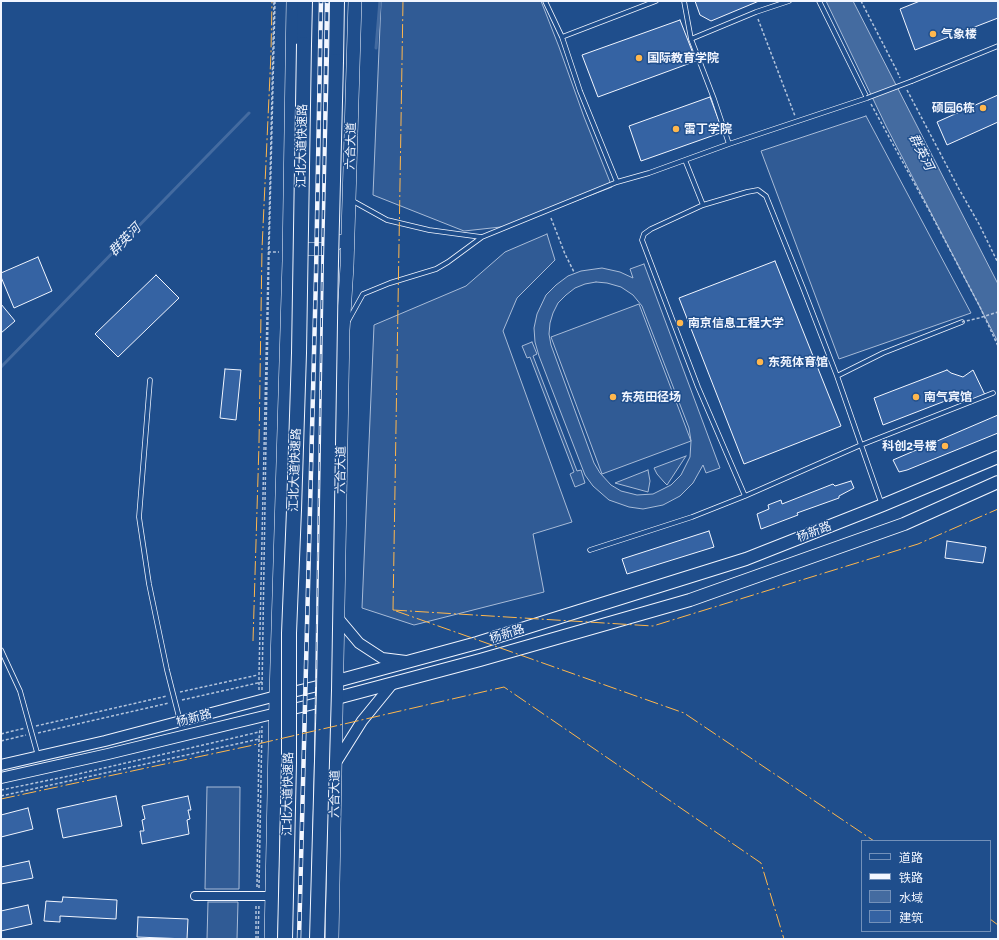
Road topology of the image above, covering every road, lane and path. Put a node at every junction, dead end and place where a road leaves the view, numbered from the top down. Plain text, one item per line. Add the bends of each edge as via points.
1 (275, 1) edge
2 (293, 1) edge
3 (305, 1) edge
4 (337, 1) edge
5 (356, 1) edge
6 (545, 1) edge
7 (656, 1) edge
8 (684, 1) edge
9 (789, 1) edge
10 (819, 1) edge
11 (861, 1) edge
12 (756, 12) junction
13 (562, 37) junction
14 (691, 39) junction
15 (998, 46) edge
16 (904, 84) junction
17 (867, 98) junction
18 (797, 122) junction
19 (729, 144) junction
20 (684, 160) junction
21 (616, 182) junction
22 (349, 199) junction
23 (703, 205) junction
24 (551, 218) dead end
25 (289, 236) junction
26 (348, 237) junction
27 (482, 237) junction
28 (269, 252) junction
29 (285, 252) dead end
30 (998, 263) edge
31 (574, 272) dead end
32 (998, 312) edge
33 (962, 322) joint
34 (343, 330) junction
35 (998, 346) edge
36 (837, 376) junction
37 (150, 380) dead end
38 (993, 393) dead end
39 (861, 445) junction
40 (998, 457) edge
41 (998, 482) edge
42 (745, 496) junction
43 (883, 505) junction
44 (590, 550) dead end
45 (338, 618) junction
46 (1, 650) edge
47 (410, 662) junction
48 (259, 674) junction
49 (337, 681) junction
50 (263, 682) junction
51 (259, 683) junction
52 (393, 683) junction
53 (173, 694) junction
54 (276, 696) junction
55 (337, 698) junction
56 (261, 700) junction
57 (175, 702) junction
58 (276, 712) junction
59 (261, 716) junction
60 (180, 721) junction
61 (30, 727) junction
62 (261, 732) junction
63 (1, 734) edge
64 (32, 734) junction
65 (259, 739) junction
66 (1, 741) edge
67 (38, 757) junction
68 (335, 764) junction
69 (1, 765) edge
70 (1, 778) edge
71 (1, 790) edge
72 (1, 796) edge
73 (195, 896) dead end
74 (258, 896) junction
75 (272, 896) junction
76 (257, 939) edge
77 (271, 939) edge
78 (285, 939) edge
79 (318, 939) edge
80 (332, 939) edge

1 - 28 path
1 - 48 path
2 - 25 main road
3 - 78 highway, 江北大道快速路, bridge via 299,353 289,632 290,763
4 - 79 highway, bridge
5 - 22 main road, 六合大道
6 - 13 lane
7 - 13 lane
8 - 14 lane
9 - 12 lane
10 - 17 lane
11 - 16 path
12 - 14 lane
12 - 18 path
13 - 21 lane
14 - 19 lane
15 - 16 lane, bridge
16 - 17 lane, bridge
16 - 30 path
17 - 18 lane
17 - 35 path via 933,218
18 - 19 lane
19 - 20 lane
20 - 21 lane
20 - 23 lane
21 - 27 lane
22 - 26 main road, 六合大道
22 - 27 lane via 387,220 429,230
23 - 36 lane via 758,190 766,196
23 - 42 lane via 651,228 642,240 698,387
24 - 31 path
25 - 26 main road via 304,249 328,249
25 - 54 main road
26 - 34 main road, 六合大道
27 - 34 lane via 436,269 363,294
28 - 29 path
28 - 50 path
32 - 33 path, bridge
33 - 36 lane via 883,353
34 - 45 main road, 六合大道
36 - 39 lane
37 - 53 lane via 139,517 149,584
38 - 39 lane
39 - 42 lane
39 - 43 lane
40 - 43 main road, 杨新路
41 - 52 main road, 杨新路 via 904,524 690,600
42 - 44 lane via 692,517
43 - 47 main road, 杨新路 via 746,559
45 - 47 street via 359,643 382,658
45 - 49 main road, 六合大道
46 - 61 lane via 20,692
47 - 49 main road, 杨新路
48 - 51 path
48 - 53 path
49 - 54 street, 杨新路
49 - 55 main road, 六合大道
50 - 51 path
50 - 56 path
51 - 56 path
51 - 57 path
52 - 55 main road, 杨新路
52 - 68 street via 362,721
53 - 57 lane
53 - 61 path
54 - 56 street, 杨新路
54 - 58 main road
55 - 58 street, 杨新路
55 - 68 main road, 六合大道
56 - 60 street, 杨新路
57 - 60 lane
57 - 64 path
58 - 59 street, 杨新路
58 - 75 main road
59 - 62 path
59 - 70 street, 杨新路
60 - 67 street, 杨新路
61 - 63 path
61 - 64 lane
62 - 65 path
62 - 71 path
62 - 74 path
64 - 66 path
64 - 67 lane
65 - 72 path
65 - 74 path
67 - 69 street, 杨新路
68 - 80 main road, 六合大道
73 - 74 street
74 - 75 street
74 - 76 path
75 - 77 main road

